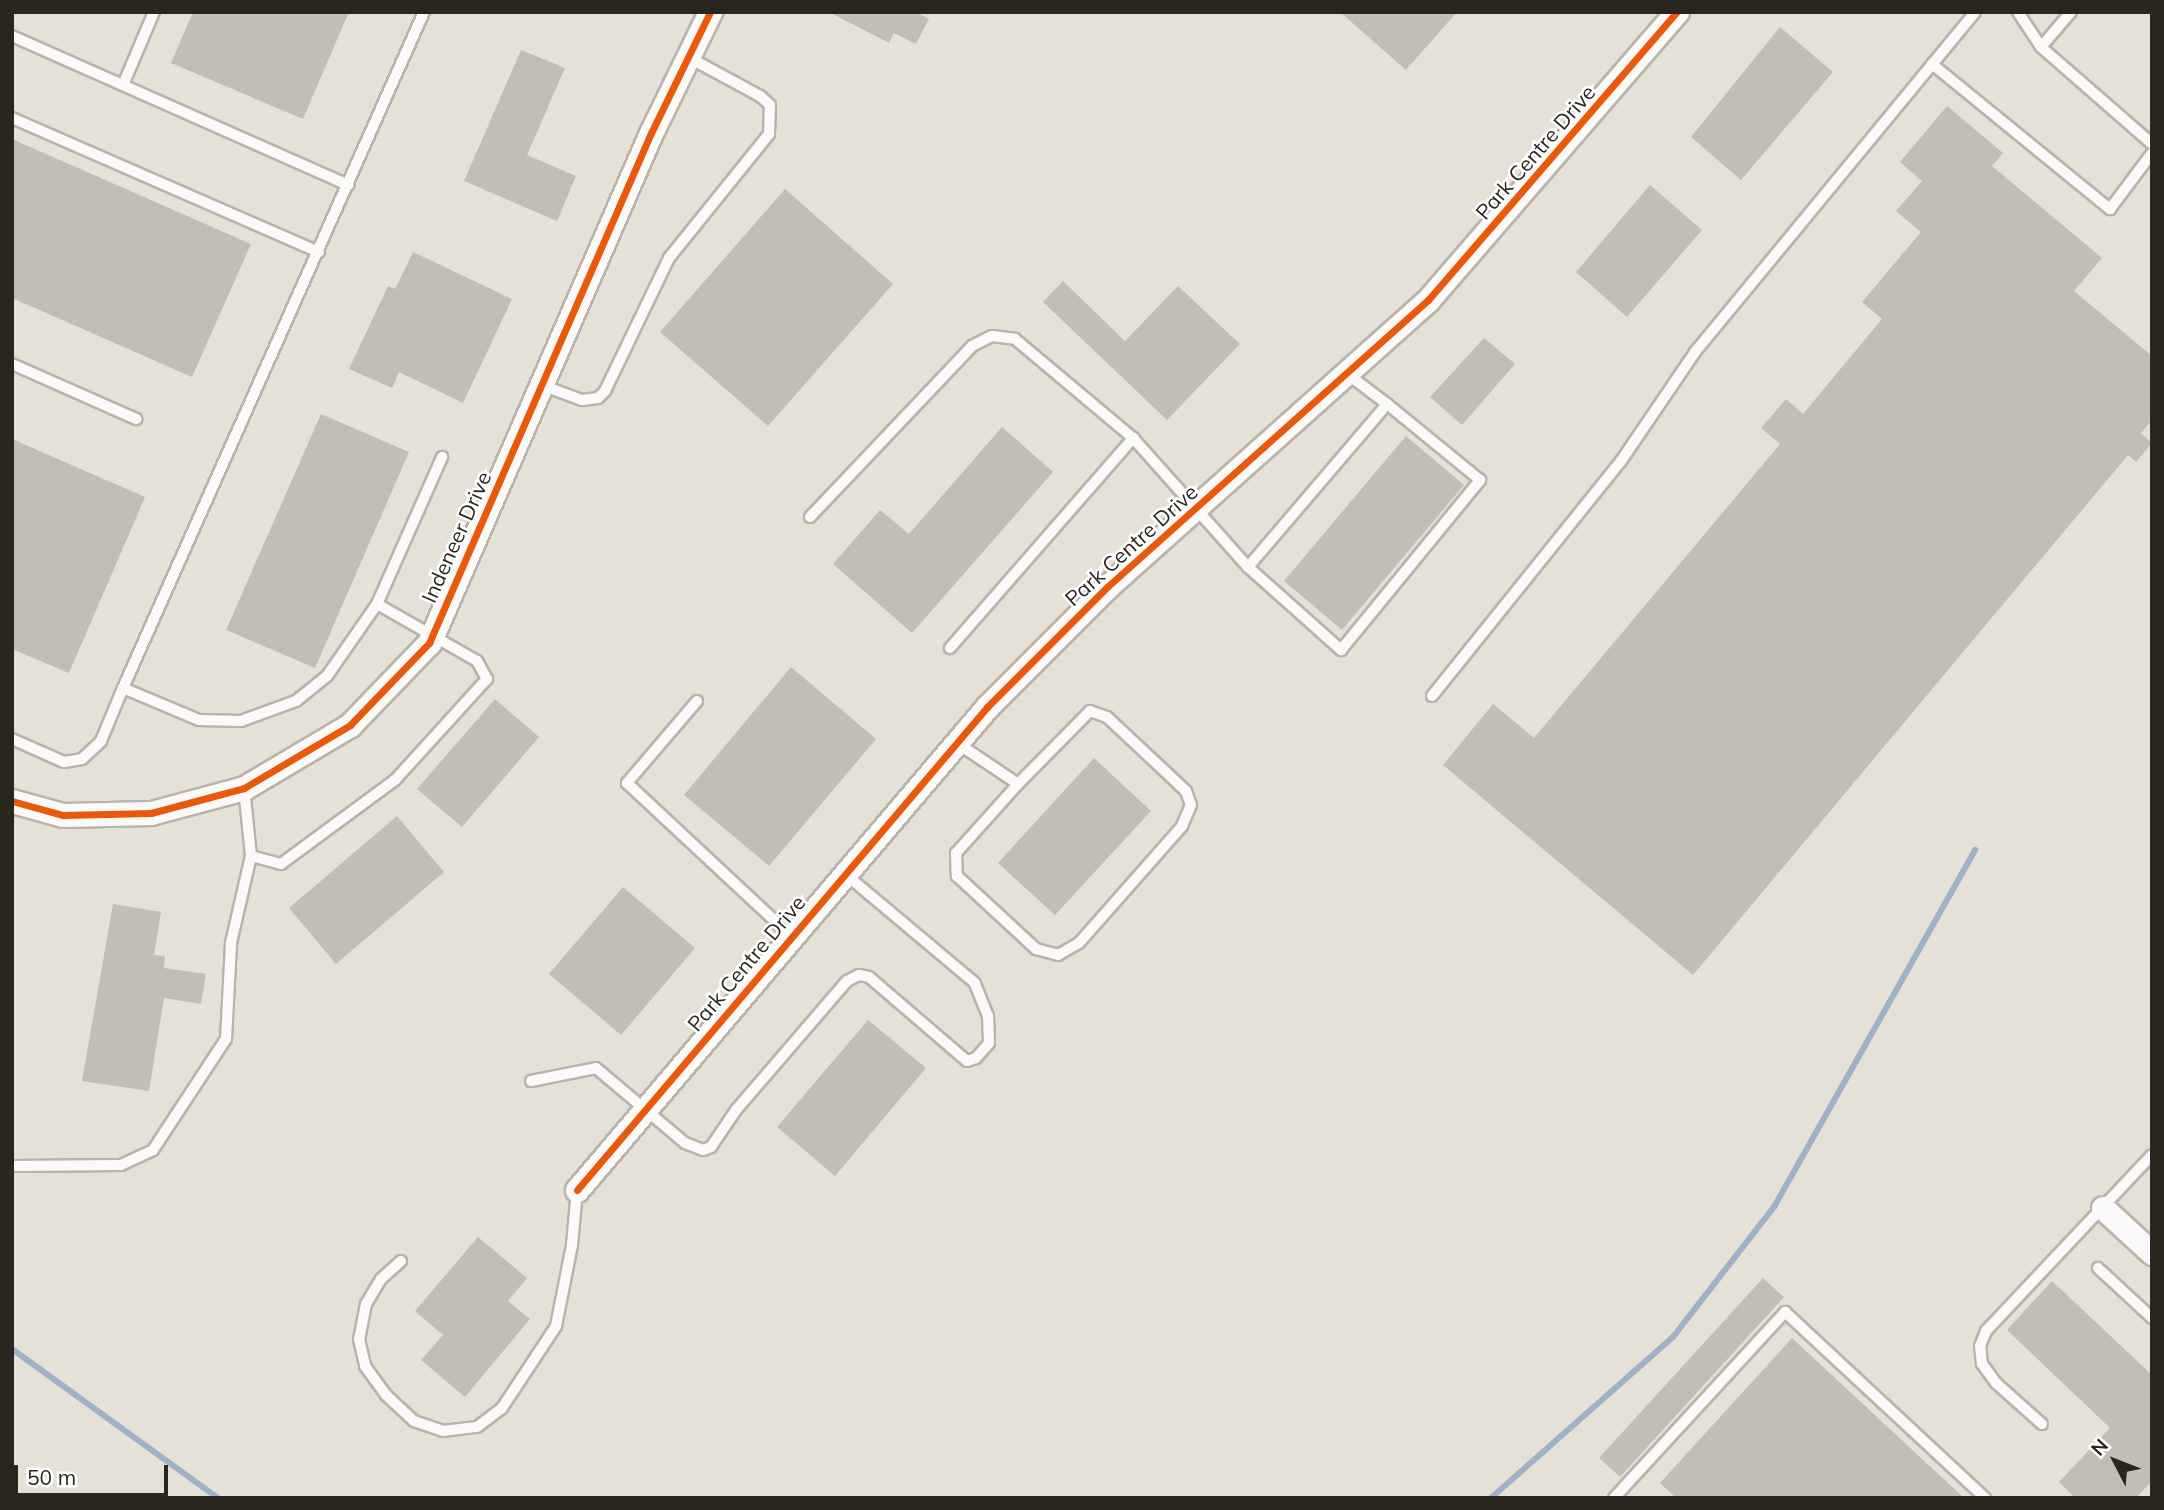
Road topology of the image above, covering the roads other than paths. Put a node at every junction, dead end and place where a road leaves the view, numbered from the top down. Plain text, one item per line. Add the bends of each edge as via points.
1 (154, 12) edge
2 (424, 12) edge
3 (710, 12) edge
4 (1677, 12) edge
5 (1975, 12) edge
6 (2018, 12) edge
7 (2071, 12) edge
8 (12, 36) edge
9 (2041, 47) junction
10 (688, 57) junction
11 (1932, 64) junction
12 (123, 85) junction
13 (12, 118) edge
14 (2152, 144) edge
15 (2152, 153) edge
16 (348, 186) junction
17 (318, 252) junction
18 (12, 364) edge
19 (1346, 373) junction
20 (541, 385) junction
21 (1387, 404) junction
22 (136, 419) dead end
23 (1133, 439) junction
24 (442, 457) dead end
25 (1195, 511) junction
26 (810, 517) dead end
27 (1248, 567) junction
28 (377, 604) junction
29 (433, 634) junction
30 (950, 648) dead end
31 (123, 688) junction
32 (1432, 696) dead end
33 (697, 701) dead end
34 (12, 739) edge
35 (957, 743) junction
36 (1018, 784) junction
37 (244, 788) junction
38 (12, 801) edge
39 (251, 856) junction
40 (845, 874) junction
41 (792, 936) junction
42 (531, 1081) dead end
43 (645, 1109) junction
44 (2152, 1155) edge
45 (12, 1166) edge
46 (576, 1189) joint
47 (2103, 1209) junction
48 (2152, 1253) edge
49 (401, 1261) dead end
50 (2098, 1268) dead end
51 (2152, 1318) edge
52 (2042, 1424) dead end
53 (1614, 1498) edge
54 (1985, 1498) edge

1 - 12 lane
2 - 16 lane
3 - 10 street, Indeneer Drive
4 - 19 street, Park Centre Drive via 1488,234 1427,300
5 - 11 lane
6 - 9 lane
7 - 9 lane
8 - 12 lane
9 - 14 lane
10 - 20 street, Indeneer Drive
10 - 20 lane via 770,105 769,134 669,258 605,391 598,398 582,400
11 - 15 lane via 2109,209
11 - 32 lane via 1695,352 1621,461
12 - 16 lane
13 - 17 lane
16 - 17 lane
17 - 31 lane
18 - 22 lane
19 - 21 lane
19 - 25 street, Park Centre Drive
20 - 29 street, Indeneer Drive
21 - 27 lane
21 - 27 lane via 1480,480 1341,650
23 - 25 lane
23 - 26 lane via 1015,339 992,336 972,346
23 - 30 lane
24 - 28 lane
25 - 27 lane
25 - 35 street, Park Centre Drive via 1107,587
28 - 29 lane
28 - 31 lane via 316,686 296,701 241,721 199,720
29 - 37 street, Indeneer Drive via 350,725
29 - 39 lane via 477,661 487,679 395,780 281,864
31 - 34 lane via 101,741 82,759 64,761
33 - 41 lane via 627,783
35 - 36 lane
35 - 40 street, Park Centre Drive
36 - 36 lane via 956,853 957,876 1036,949 1058,955 1079,943 1182,827 1191,805 1186,791 1117,726 1090,711
37 - 38 street, Indeneer Drive via 151,813 63,815
37 - 39 lane
39 - 45 lane via 232,943 226,1040 153,1150 121,1165
40 - 41 street, Park Centre Drive
40 - 43 lane via 975,983 988,1016 989,1043 967,1061 869,977 859,975 847,981 821,1011 710,1147 694,1148
41 - 43 street, Park Centre Drive
42 - 43 lane via 596,1068
43 - 46 street, Park Centre Drive
44 - 47 lane
46 - 49 lane via 572,1245 556,1326 502,1408 477,1427 443,1431 414,1421 386,1395 365,1366 359,1339 366,1304 381,1279
47 - 48 street
47 - 52 lane via 1986,1331 1980,1346 1982,1364 1996,1382
50 - 51 lane
53 - 54 lane via 1785,1312

